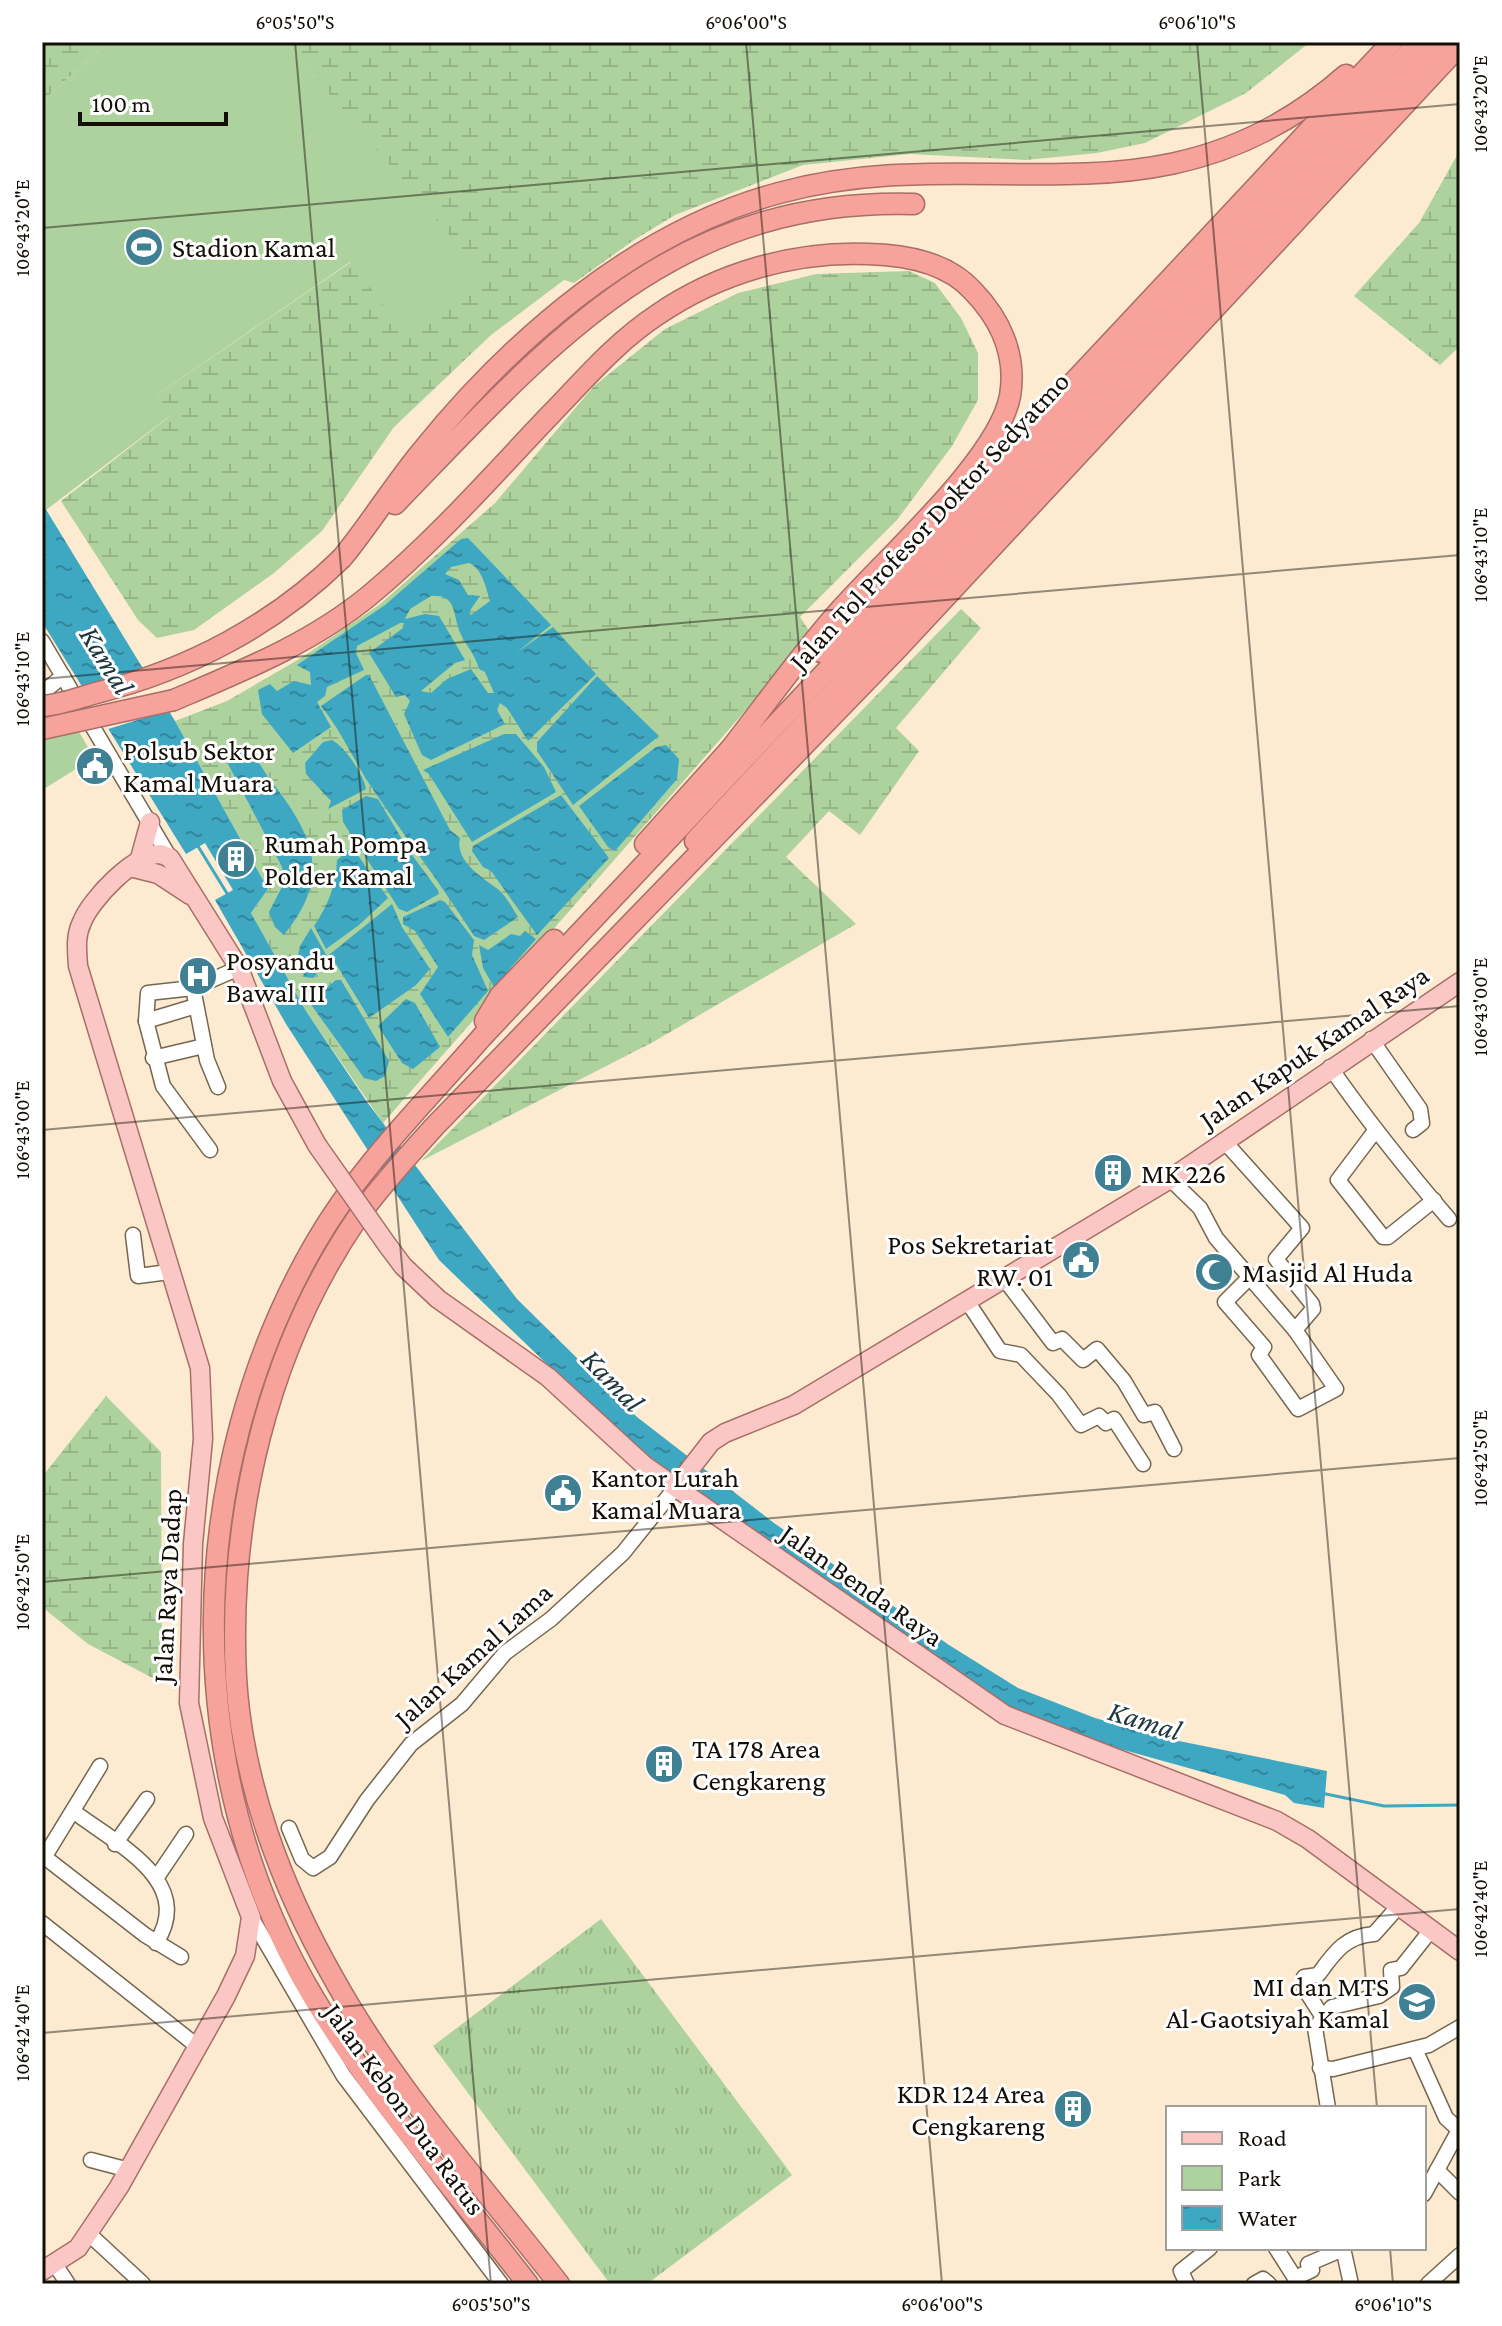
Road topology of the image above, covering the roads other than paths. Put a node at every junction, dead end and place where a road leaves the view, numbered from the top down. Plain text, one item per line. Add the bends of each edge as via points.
1 (1381, 42) edge
2 (1392, 42) edge
3 (1419, 42) edge
4 (1440, 42) edge
5 (1460, 45) edge
6 (914, 204) dead end
7 (342, 558) junction
8 (42, 641) edge
9 (63, 676) junction
10 (42, 693) edge
11 (42, 706) edge
12 (42, 729) edge
13 (729, 751) junction
14 (150, 822) junction
15 (170, 858) junction
16 (134, 864) junction
17 (196, 899) junction
18 (239, 968) junction
19 (1460, 982) edge
20 (198, 986) junction
21 (560, 996) junction
22 (196, 1006) junction
23 (146, 1021) junction
24 (481, 1038) junction
25 (1371, 1039) junction
26 (204, 1046) junction
27 (153, 1058) junction
28 (1330, 1067) junction
29 (218, 1087) dead end
30 (1413, 1130) dead end
31 (1375, 1131) junction
32 (1224, 1141) junction
33 (210, 1150) dead end
34 (1170, 1179) junction
35 (1434, 1200) junction
36 (1449, 1219) dead end
37 (133, 1235) dead end
38 (169, 1272) junction
39 (1003, 1277) junction
40 (1249, 1278) junction
41 (967, 1301) junction
42 (1295, 1330) junction
43 (1174, 1449) dead end
44 (1143, 1464) dead end
45 (679, 1483) junction
46 (100, 1766) dead end
47 (147, 1799) dead end
48 (73, 1811) junction
49 (289, 1828) dead end
50 (186, 1834) dead end
51 (115, 1844) junction
52 (43, 1856) edge
53 (157, 1877) junction
54 (1398, 1907) junction
55 (251, 1917) junction
56 (42, 1923) edge
57 (1431, 1930) junction
58 (156, 1943) junction
59 (1460, 1951) edge
60 (181, 1957) dead end
61 (1324, 2019) junction
62 (1460, 2027) edge
63 (197, 2046) junction
64 (1415, 2049) junction
65 (1320, 2068) junction
66 (1328, 2106) edge
67 (1459, 2129) edge
68 (91, 2160) dead end
69 (129, 2170) junction
70 (1437, 2170) junction
71 (1426, 2190) edge
72 (1460, 2193) edge
73 (88, 2233) junction
74 (1277, 2250) edge
75 (1341, 2250) edge
76 (1343, 2250) edge
77 (1206, 2251) edge
78 (1460, 2255) edge
79 (48, 2267) edge
80 (1290, 2281) edge
81 (68, 2284) edge
82 (143, 2284) edge
83 (501, 2284) edge
84 (528, 2284) edge
85 (559, 2284) edge
86 (1187, 2284) edge
87 (1254, 2284) edge
88 (1269, 2284) edge
89 (1351, 2284) edge
90 (1428, 2284) edge

1 - 7 highway via 1337,83 1279,123 1214,154 1181,163 1075,176 862,177 778,193 688,228 586,292 515,354 422,450
2 - 13 highway, Jalan Tol Profesor Doktor Sedyatmo
3 - 24 highway, Jalan Tol Profesor Doktor Sedyatmo
4 - 21 highway, Jalan Tol Profesor Doktor Sedyatmo via 667,871
5 - 21 highway, Jalan Tol Profesor Doktor Sedyatmo via 682,875
6 - 7 highway via 830,207 774,218 716,238 630,284 543,353
7 - 11 highway, bridge via 275,614 208,654 130,685
8 - 9 street
9 - 10 street
9 - 14 street
12 - 13 highway, bridge via 174,700 298,644 368,596 495,474 616,346 657,314 741,272 797,257 900,255 932,264 962,279 989,308 1006,339 1010,396 998,428 977,462 832,619
13 - 24 highway, Jalan Tol Profesor Doktor Sedyatmo via 500,996
14 - 15 street
14 - 16 main road
15 - 16 main road via 155,853
15 - 17 main road
16 - 17 main road
16 - 38 main road, Jalan Raya Dadap via 94,900 81,923 78,966
17 - 18 main road
18 - 20 street
18 - 45 main road, Jalan Benda Raya, bridge via 282,1081 317,1145 403,1266 438,1299 548,1377 601,1428
19 - 25 main road, Jalan Kapuk Kamal Raya
20 - 22 street
20 - 23 street via 146,995
21 - 85 highway, Jalan Tol Profesor Doktor Sedyatmo via 379,1188 336,1253 297,1327 269,1403 247,1487 236,1600 236,1679 249,1765 294,1904 334,1981 386,2061
22 - 23 street
22 - 26 street
23 - 27 street
24 - 84 highway, Jalan Tol Profesor Doktor Sedyatmo via 363,1172 317,1241 276,1321 246,1400 224,1485 213,1600 215,1682 228,1771 251,1859 315,1999 367,2077
25 - 28 main road, Jalan Kapuk Kamal Raya
25 - 30 street via 1420,1109 1422,1123
26 - 27 street
26 - 29 street
27 - 33 street via 163,1086
28 - 31 street
28 - 32 main road, Jalan Kapuk Kamal Raya
31 - 35 street
31 - 35 street via 1338,1180 1383,1237
32 - 34 main road, Jalan Kapuk Kamal Raya
32 - 42 street via 1302,1228 1276,1259 1313,1309
34 - 39 main road, Jalan Kapuk Kamal Raya
34 - 40 street via 1200,1208 1216,1238
35 - 36 street
37 - 38 street via 138,1276
38 - 55 main road, Jalan Raya Dadap via 193,1338 203,1394 189,1703 213,1818
39 - 41 main road, Jalan Kapuk Kamal Raya
39 - 43 street via 1053,1343 1062,1339 1083,1360 1097,1349 1144,1415 1155,1412
40 - 42 street
40 - 42 street via 1225,1302 1264,1347 1259,1355 1298,1409 1336,1389
41 - 44 street via 1000,1351 1021,1355 1081,1425 1099,1416 1106,1423 1114,1419
41 - 45 main road, Jalan Kapuk Kamal Raya via 794,1405 725,1433 711,1442
45 - 49 street, Jalan Kamal Lama via 623,1553 505,1653 462,1704 411,1744 330,1857 313,1868 302,1859
45 - 54 main road, Jalan Benda Raya via 1005,1715 1277,1821
46 - 48 street
47 - 51 street
48 - 51 street
48 - 52 street
50 - 53 street
51 - 53 street
52 - 58 street
53 - 58 street via 170,1916
54 - 57 main road, Jalan Benda Raya
54 - 61 street via 1374,1934 1357,1935 1339,1947 1318,1975 1304,1977 1304,1988
55 - 63 main road via 245,1956
55 - 83 street, Jalan Kebon Dua Ratus via 343,2075
56 - 63 street
57 - 59 main road, Jalan Benda Raya
57 - 61 street via 1401,1968 1391,1970 1392,1987 1379,1996 1332,2007
58 - 60 street
61 - 65 street via 1314,2030
62 - 64 street
63 - 69 main road
64 - 65 street
64 - 67 street via 1446,2118
65 - 66 street
67 - 70 street
68 - 69 street
69 - 73 main road
70 - 71 street
70 - 72 street
73 - 79 main road via 78,2248
73 - 82 street
74 - 80 street
75 - 80 street via 1308,2264 1312,2270
76 - 89 street
77 - 86 street via 1181,2271
78 - 90 street
79 - 81 street
87 - 88 street via 1263,2279

